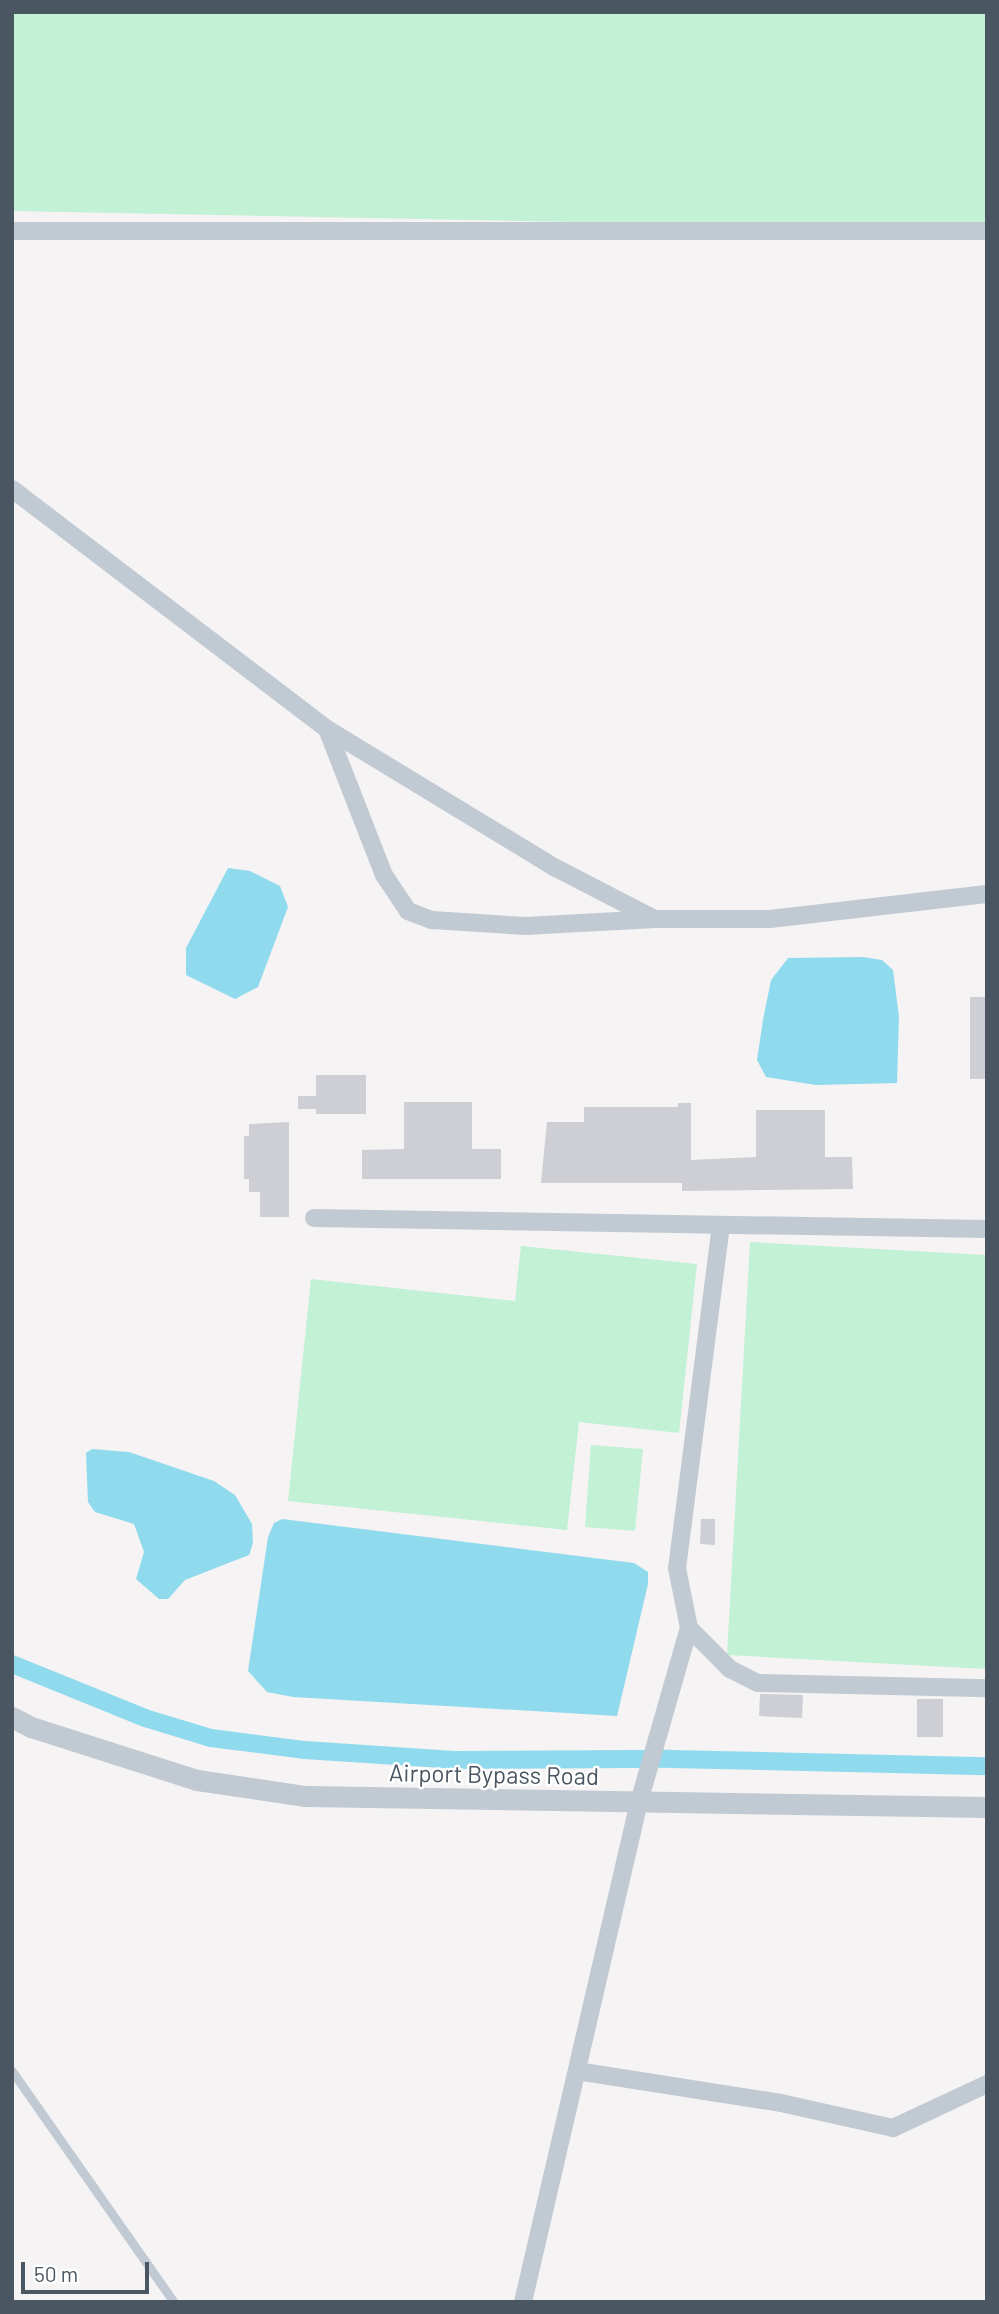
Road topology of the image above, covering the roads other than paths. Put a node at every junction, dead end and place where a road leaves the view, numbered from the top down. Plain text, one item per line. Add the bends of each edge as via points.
1 (12, 231) edge
2 (987, 231) edge
3 (12, 489) edge
4 (327, 729) junction
5 (987, 894) edge
6 (655, 919) junction
7 (314, 1219) dead end
8 (721, 1225) junction
9 (987, 1229) edge
10 (689, 1628) junction
11 (987, 1688) edge
12 (12, 1717) edge
13 (639, 1802) junction
14 (987, 1807) edge
15 (12, 2071) edge
16 (577, 2071) junction
17 (987, 2084) edge
18 (174, 2302) edge
19 (523, 2302) edge

1 - 2 street
3 - 4 street
4 - 6 street via 556,867
4 - 6 street via 384,875 408,911 432,920 525,926
5 - 6 street via 769,919
7 - 8 street
8 - 9 street
8 - 10 street via 677,1568
10 - 11 street via 730,1669 758,1683
10 - 13 street
12 - 13 street, Airport Bypass Road via 197,1780 306,1796
13 - 14 street, Airport Bypass Road
13 - 16 street
15 - 18 lane
16 - 17 street via 781,2103 893,2128
16 - 19 street

